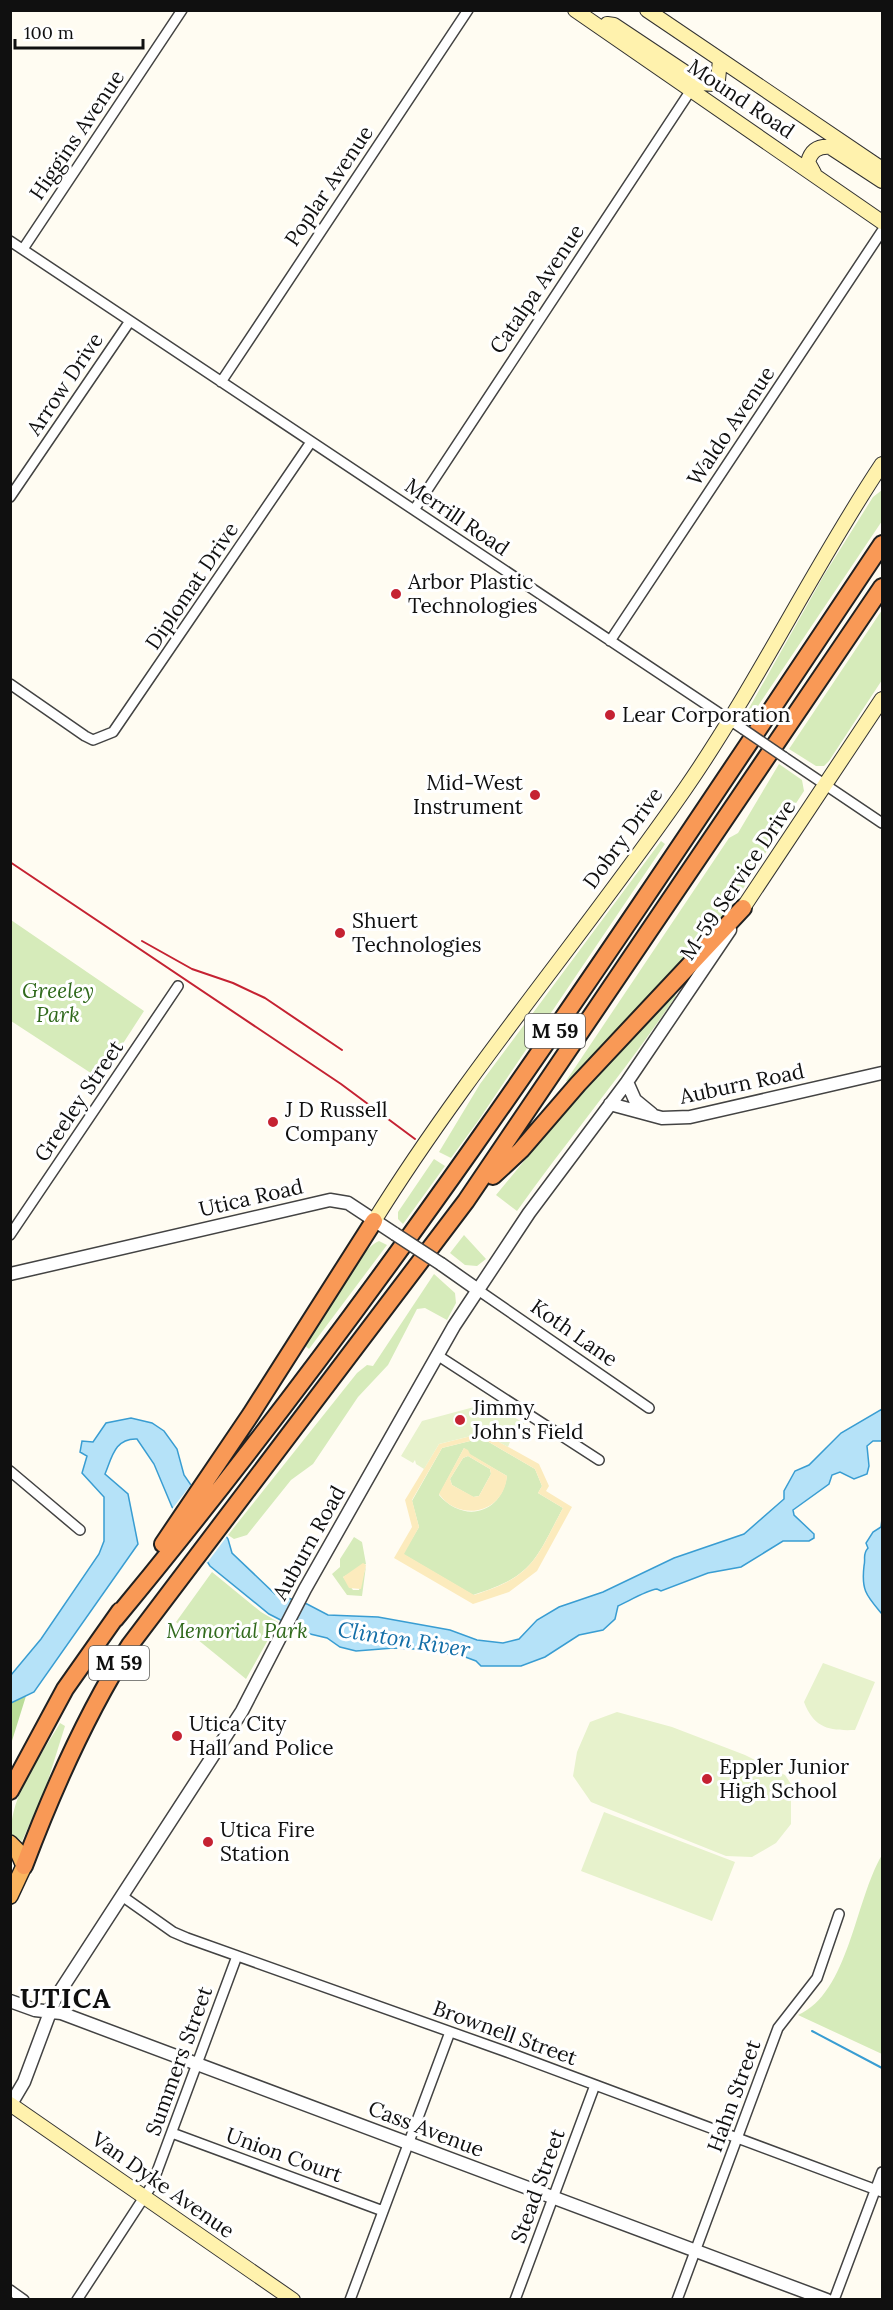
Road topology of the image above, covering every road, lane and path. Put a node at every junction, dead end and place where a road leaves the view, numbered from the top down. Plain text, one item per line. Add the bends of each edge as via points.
1 (182, 10) edge
2 (468, 10) edge
3 (575, 10) edge
4 (647, 10) edge
5 (593, 22) junction
6 (720, 60) junction
7 (691, 90) junction
8 (882, 169) edge
9 (820, 179) junction
10 (882, 181) edge
11 (882, 222) edge
12 (882, 231) edge
13 (10, 241) edge
14 (23, 249) junction
15 (130, 321) junction
16 (221, 381) junction
17 (311, 442) junction
18 (882, 464) edge
19 (10, 497) edge
20 (414, 510) junction
21 (882, 544) edge
22 (882, 587) edge
23 (610, 641) junction
24 (10, 684) edge
25 (882, 699) edge
26 (729, 720) junction
27 (826, 785) junction
28 (882, 823) edge
29 (743, 908) junction
30 (178, 986) dead end
31 (882, 1073) edge
32 (627, 1082) junction
33 (610, 1104) junction
34 (655, 1116) junction
35 (466, 1202) junction
36 (375, 1221) junction
37 (10, 1235) edge
38 (10, 1274) edge
39 (478, 1290) junction
40 (437, 1355) junction
41 (649, 1408) dead end
42 (598, 1460) dead end
43 (10, 1471) edge
44 (202, 1497) junction
45 (80, 1530) dead end
46 (10, 1791) edge
47 (10, 1843) edge
48 (24, 1866) junction
49 (10, 1896) edge
50 (122, 1896) junction
51 (839, 1914) dead end
52 (237, 1956) junction
53 (10, 2001) edge
54 (50, 2011) junction
55 (450, 2032) junction
56 (197, 2064) junction
57 (595, 2085) junction
58 (11, 2104) edge
59 (172, 2133) junction
60 (737, 2138) junction
61 (408, 2144) junction
62 (882, 2172) edge
63 (879, 2191) edge
64 (145, 2198) junction
65 (553, 2198) junction
66 (383, 2211) junction
67 (696, 2250) junction
68 (10, 2290) edge
69 (24, 2300) edge
70 (77, 2300) edge
71 (293, 2300) edge
72 (350, 2300) edge
73 (515, 2300) edge
74 (677, 2300) edge
75 (827, 2300) edge
76 (834, 2300) edge

1 - 14 street, Higgins Avenue
2 - 16 street, Poplar Avenue
3 - 5 main road, Mound Road
4 - 6 main road, Mound Road
5 - 6 main road via 614,25 701,83 714,84 718,80
5 - 7 main road, Mound Road
6 - 8 main road, Mound Road
7 - 9 main road, Mound Road
7 - 20 street, Catalpa Avenue
9 - 10 main road via 808,162 815,150 825,147
9 - 11 main road, Mound Road
12 - 23 street, Waldo Avenue
13 - 14 street, Merrill Road
14 - 15 street, Merrill Road
15 - 16 street, Merrill Road
15 - 19 street, Arrow Drive
16 - 17 street, Merrill Road
17 - 20 street, Merrill Road
17 - 24 street, Diplomat Drive via 113,732 93,740
18 - 26 main road, Dobry Drive via 820,561
20 - 23 street, Merrill Road
21 - 44 highway, M 59 via 469,1157
22 - 35 highway, M 59
23 - 26 street, Merrill Road
25 - 27 main road, M-59 Service Drive
26 - 27 street, Merrill Road, bridge
26 - 36 main road, Dobry Drive via 674,805 480,1066
27 - 28 street, Merrill Road
27 - 29 main road, M-59 Service Drive
29 - 32 street, M-59 Service Drive
29 - 35 highway via 521,1150
30 - 37 street, Greeley Street
31 - 34 street, Auburn Road via 690,1117
32 - 33 street, Auburn Road
32 - 34 street via 635,1100
33 - 34 street, Auburn Road
33 - 39 street, Auburn Road via 544,1191
35 - 48 highway, M 59 via 144,1626 104,1688 64,1766
36 - 38 street, Utica Road via 348,1203 330,1200
36 - 39 street, Utica Road, bridge
36 - 44 highway
39 - 40 street, Auburn Road
39 - 41 street, Koth Lane
40 - 42 street
40 - 50 street, Auburn Road via 305,1588 233,1727
43 - 45 street
44 - 46 highway, M 59 via 65,1689
47 - 48 highway
48 - 49 highway, M 59
50 - 52 street, Brownell Street via 173,1932
50 - 54 street, Auburn Road
51 - 60 street, Hahn Street via 817,1978 778,2028
52 - 55 street, Brownell Street
52 - 56 street, Summers Street
53 - 54 street, Cass Avenue
54 - 56 street, Cass Avenue
54 - 58 street, Auburn Road via 24,2082
55 - 57 street, Brownell Street
55 - 61 street
56 - 59 street, Summers Street
56 - 61 street, Cass Avenue
57 - 60 street, Brownell Street
57 - 65 street, Stead Street
58 - 64 main road, Van Dyke Avenue
59 - 64 street, Summers Street
59 - 66 street, Union Court
60 - 63 street, Brownell Street
60 - 67 street, Hahn Street
61 - 65 street, Cass Avenue
61 - 66 street
62 - 63 street
63 - 76 street
64 - 70 street, Summers Street
64 - 71 main road, Van Dyke Avenue
65 - 67 street, Cass Avenue
65 - 73 street, Stead Street
66 - 72 street
67 - 74 street, Hahn Street
67 - 75 street, Cass Avenue
68 - 69 street

